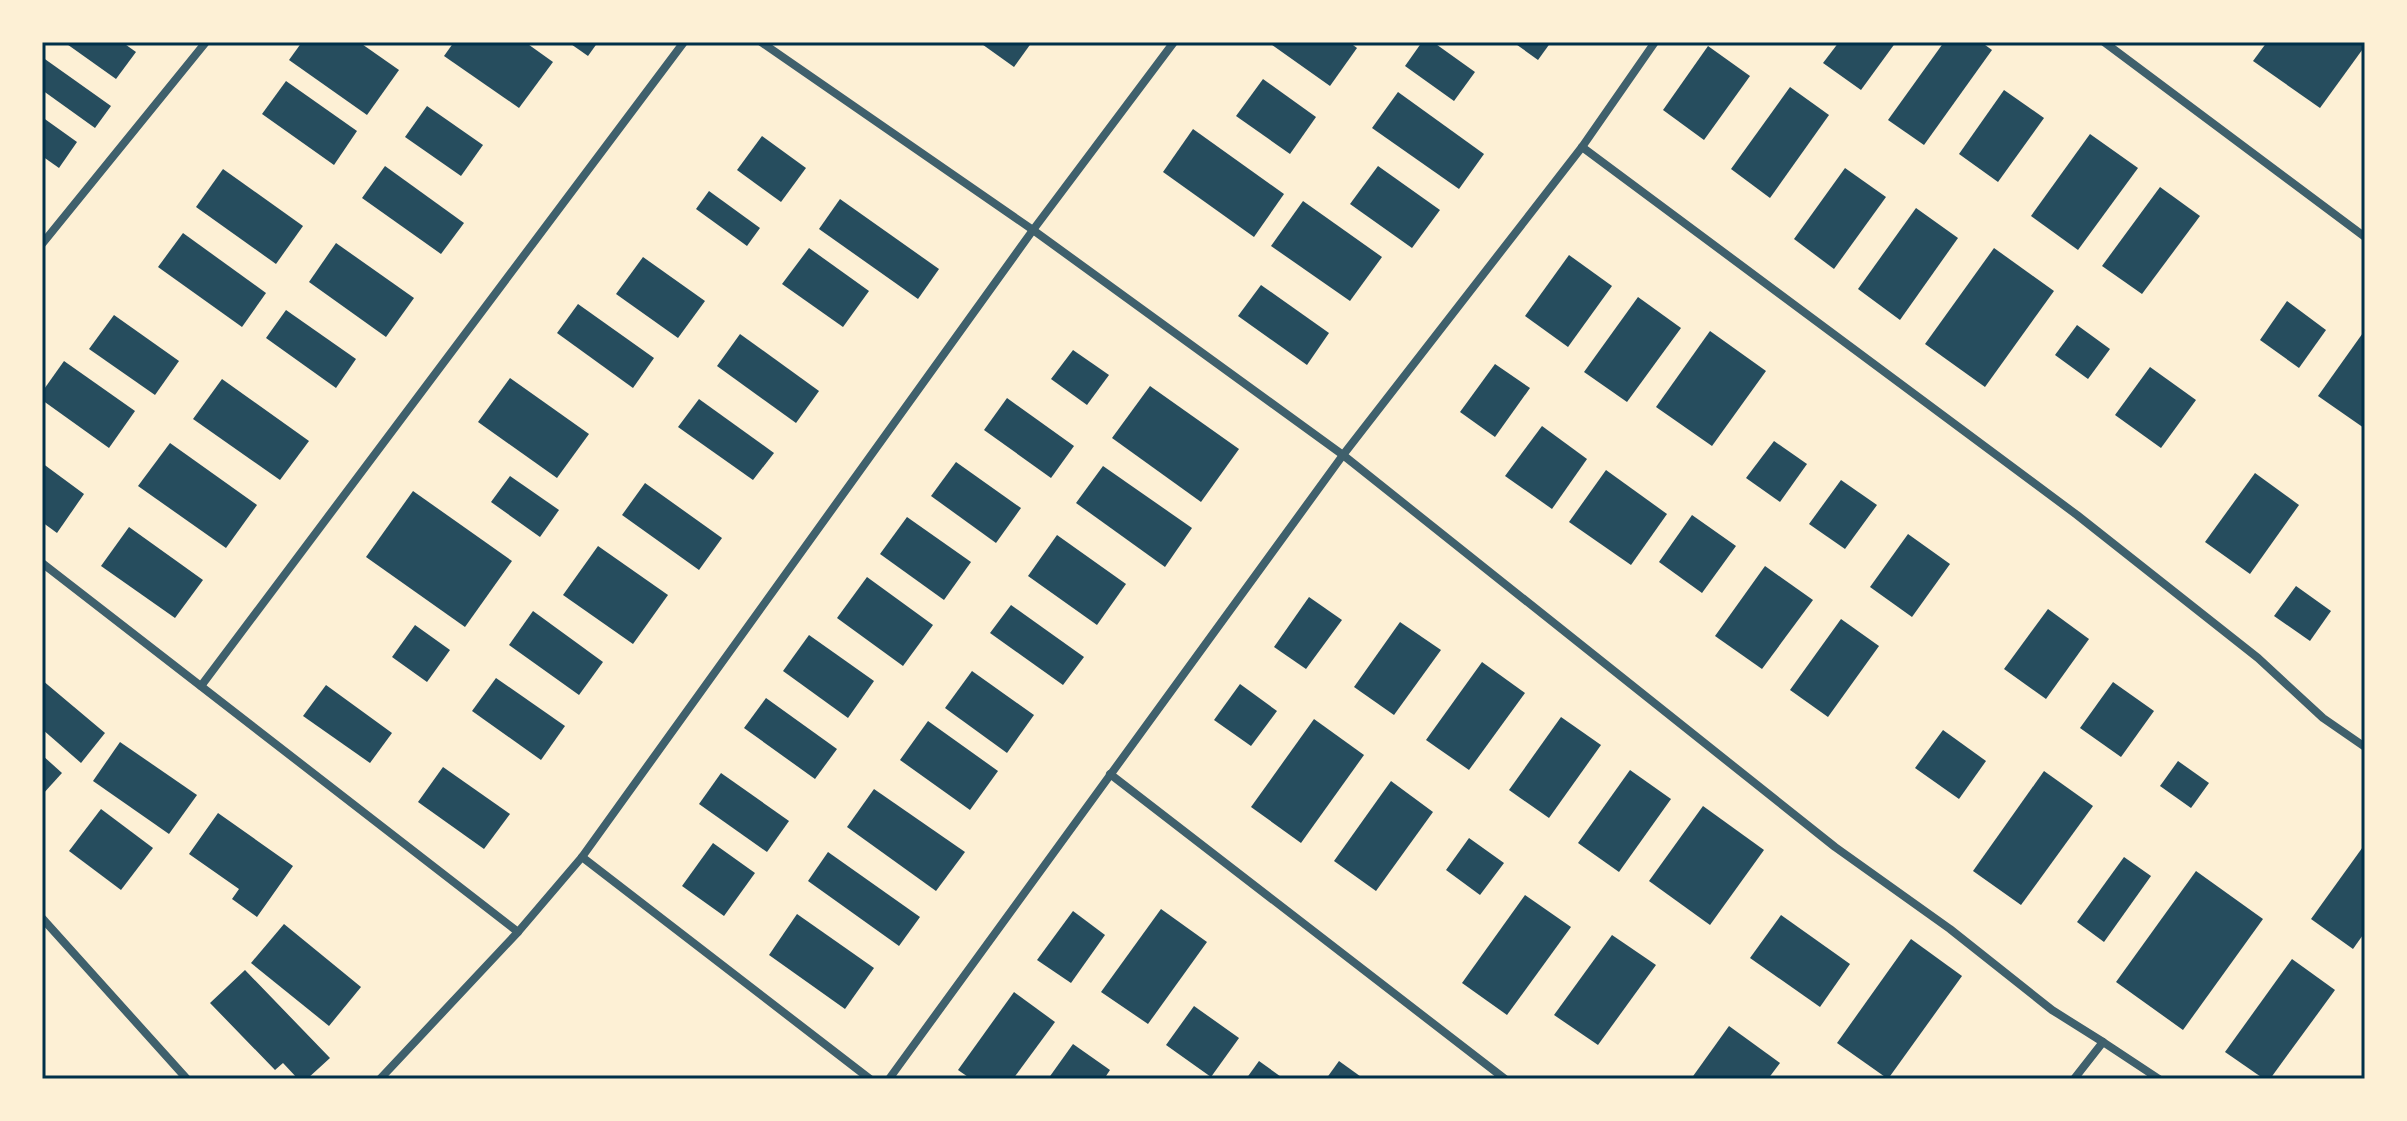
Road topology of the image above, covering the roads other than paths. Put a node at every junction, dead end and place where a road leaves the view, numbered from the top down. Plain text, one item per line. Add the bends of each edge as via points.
1 (206, 42) edge
2 (684, 42) edge
3 (761, 42) edge
4 (1174, 42) edge
5 (1655, 42) edge
6 (2104, 42) edge
7 (1582, 147) junction
8 (1033, 230) junction
9 (2365, 237) edge
10 (42, 244) edge
11 (1343, 455) junction
12 (42, 563) edge
13 (201, 686) junction
14 (2365, 747) edge
15 (1110, 774) junction
16 (582, 857) junction
17 (42, 918) edge
18 (518, 932) junction
19 (2103, 1042) junction
20 (187, 1079) edge
21 (380, 1079) edge
22 (870, 1079) edge
23 (889, 1079) edge
24 (1505, 1079) edge
25 (2074, 1079) edge
26 (2159, 1079) edge

1 - 10 street
2 - 13 street
3 - 8 street
4 - 8 street
5 - 7 street
6 - 9 street
7 - 11 street
7 - 14 street via 2077,515
8 - 11 street
8 - 16 street
11 - 15 street
11 - 19 street via 1835,847 2052,1010
12 - 13 street
13 - 18 street
15 - 23 street
15 - 24 street
16 - 18 street
16 - 22 street
17 - 20 street
18 - 21 street
19 - 25 street
19 - 26 street

